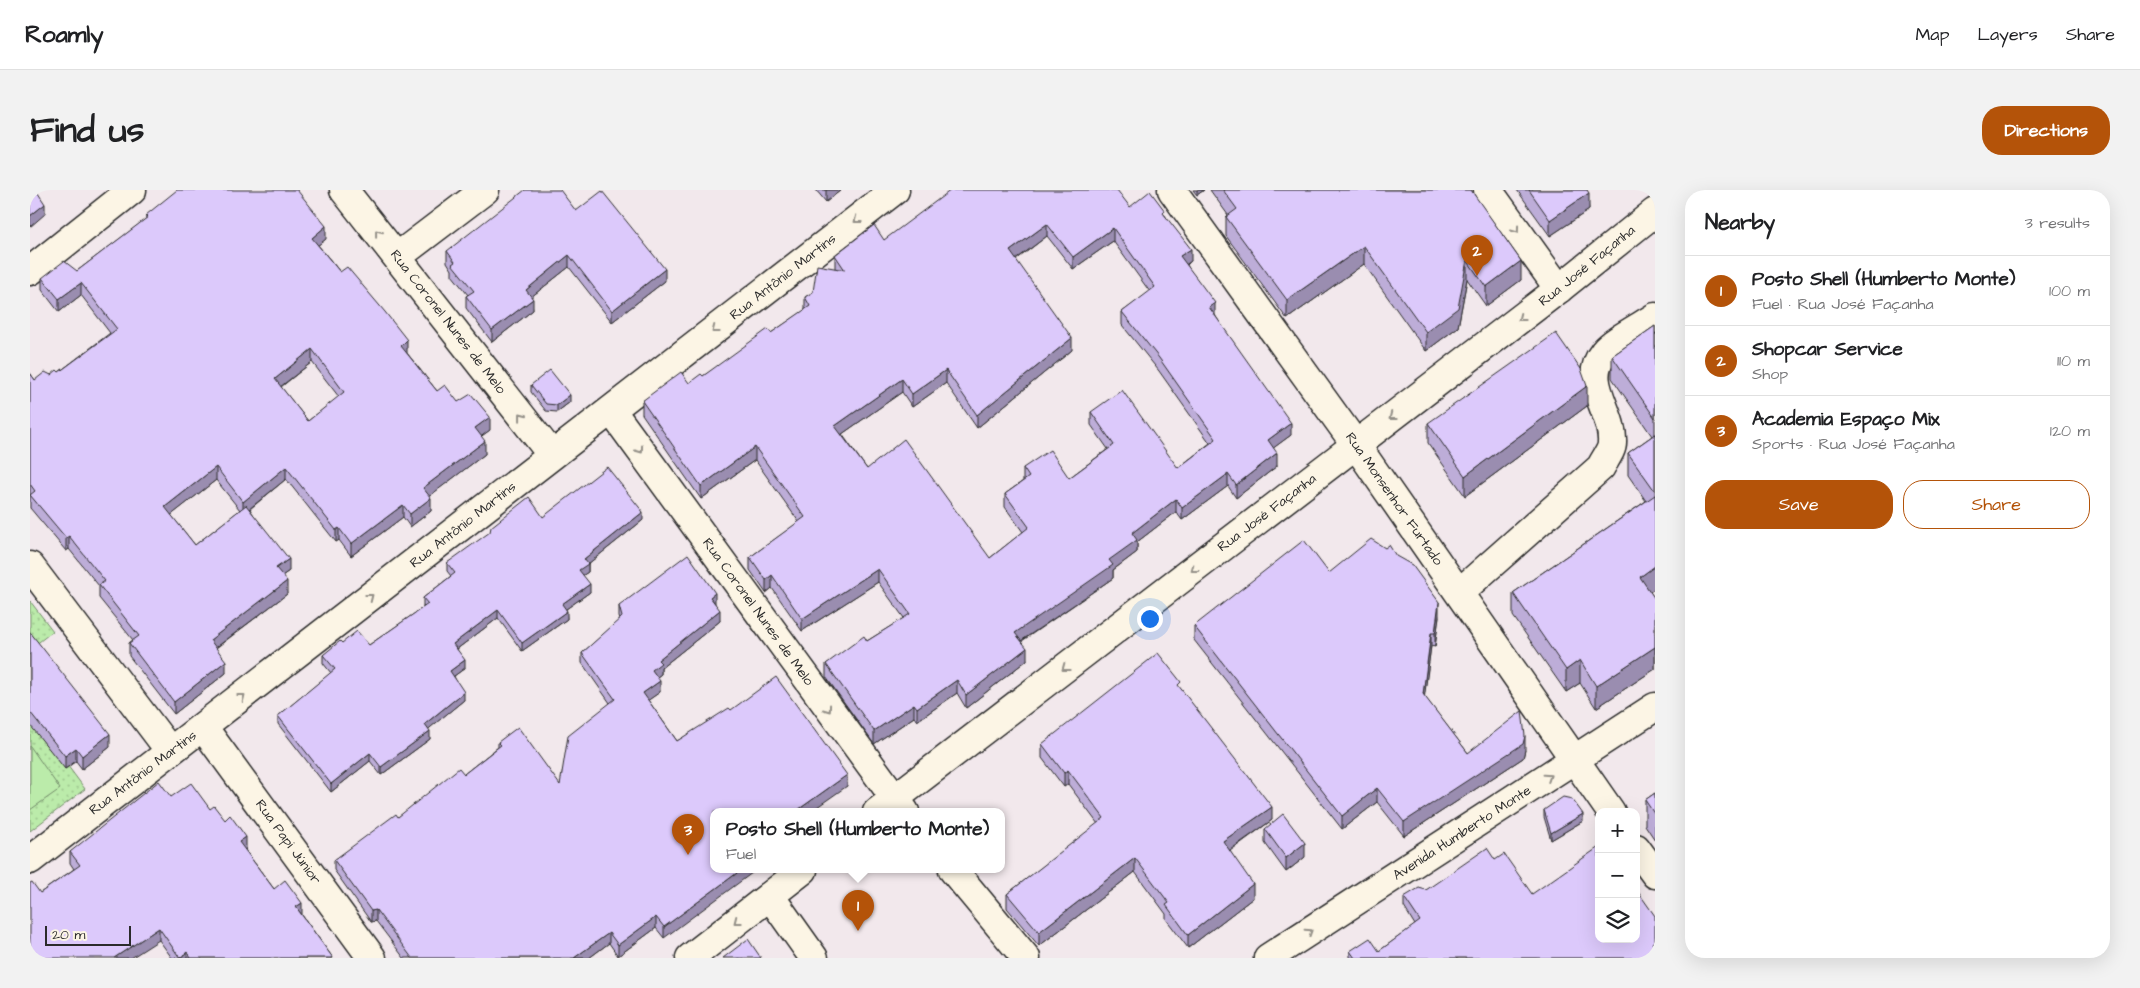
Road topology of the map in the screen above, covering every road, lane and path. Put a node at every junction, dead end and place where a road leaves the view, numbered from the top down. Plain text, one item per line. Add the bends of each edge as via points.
1 (132, 190) edge
2 (344, 190) edge
3 (485, 190) edge
4 (895, 190) edge
5 (1172, 190) edge
6 (1488, 190) edge
7 (1655, 212) edge
8 (397, 257) junction
9 (30, 271) edge
10 (1559, 289) junction
11 (1655, 317) edge
12 (611, 410) junction
13 (1356, 445) junction
14 (552, 455) junction
15 (30, 566) edge
16 (1460, 592) junction
17 (1655, 707) edge
18 (203, 727) junction
19 (170, 751) junction
20 (1574, 760) junction
21 (892, 808) edge
22 (1608, 808) edge
23 (1640, 853) edge
24 (30, 860) edge
25 (799, 873) edge
26 (955, 873) edge
27 (1655, 874) edge
28 (770, 896) junction
29 (372, 958) edge
30 (690, 958) edge
31 (814, 958) edge
32 (1026, 958) edge
33 (1268, 958) edge

1 - 9 street
8 -> 2 street, Rua Coronel Nunes de Melo
3 - 8 street
4 -> 12 street, Rua Antônio Martins
5 - 13 street, Rua Monsenhor Furtado
6 -> 10 street
7 - 10 street, Rua José Façanha
14 -> 8 street, Rua Coronel Nunes de Melo
10 -> 13 street, Rua José Façanha
11 - 16 street via 1604,351 1596,367 1594,381 1610,422 1612,445 1601,467
12 - 14 street, Rua Antônio Martins
12 -> 21 street, Rua Coronel Nunes de Melo
13 - 16 street, Rua Monsenhor Furtado
13 -> 21 street, Rua José Façanha
18 -> 14 street, Rua Antônio Martins
15 - 19 street
16 - 20 street, Rua Monsenhor Furtado
17 - 20 street, Avenida Humberto Monte
18 - 19 street, Rua Antônio Martins
18 - 29 street, Rua Papi Júnior
19 - 24 street, Rua Antônio Martins
20 - 22 street, Rua Monsenhor Furtado
33 -> 20 street, Avenida Humberto Monte
23 - 27 street
25 - 28 street
26 - 32 street
28 -> 30 street
28 - 31 street

